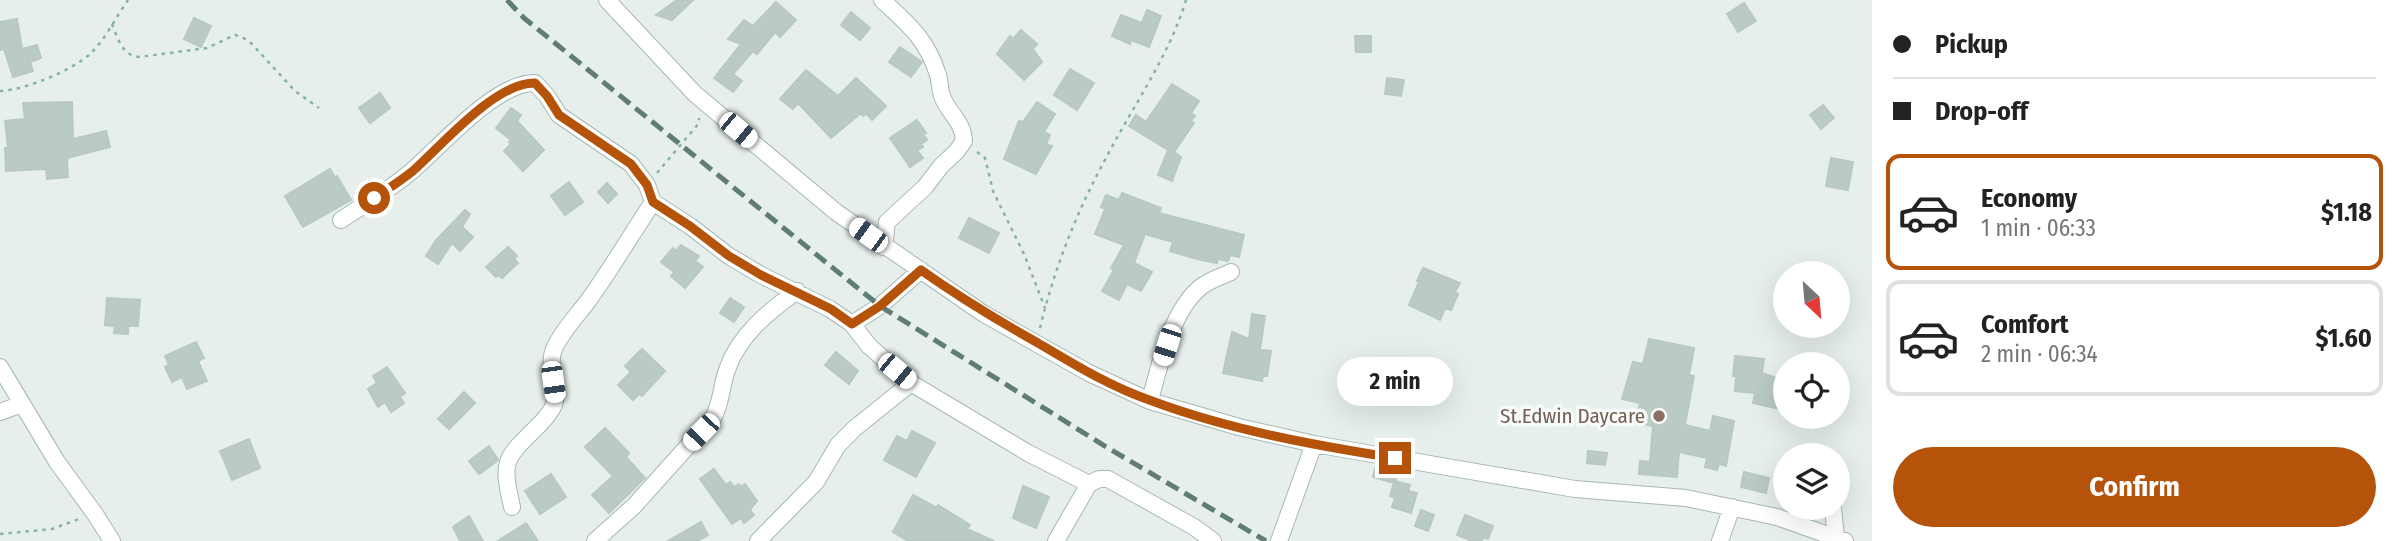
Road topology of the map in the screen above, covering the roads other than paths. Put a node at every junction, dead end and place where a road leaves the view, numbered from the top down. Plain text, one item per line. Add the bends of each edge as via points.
1 (607, 0) edge
2 (882, 0) edge
3 (653, 202) junction
4 (341, 220) dead end
5 (884, 247) junction
6 (921, 270) junction
7 (1231, 272) dead end
8 (797, 291) junction
9 (852, 324) junction
10 (0, 368) edge
11 (911, 383) junction
12 (1150, 401) junction
13 (22, 404) junction
14 (0, 412) edge
15 (1314, 444) junction
16 (1089, 484) junction
17 (512, 507) dead end
18 (1732, 507) junction
19 (1836, 520) edge
20 (1840, 540) edge
21 (112, 541) edge
22 (595, 541) edge
23 (758, 541) edge
24 (1056, 541) edge
25 (1213, 541) edge
26 (1279, 541) edge
27 (1720, 541) edge

1 - 5 street via 698,97
2 - 5 street via 925,44 942,97 961,124 964,141 887,222
3 - 4 street via 631,164 559,115 535,83 524,83 473,114 414,170
3 - 8 street via 729,256
3 - 17 street via 552,352 552,409 506,463
5 - 6 street
6 - 9 street
6 - 12 street via 984,314 1089,373
7 - 12 street via 1203,285 1182,310
8 - 9 street
8 - 22 street via 745,337 727,367 713,418 634,506
9 - 11 street via 869,346
10 - 13 street
11 - 16 street
11 - 23 street via 838,445 816,482
12 - 15 street
13 - 14 street
13 - 21 street
15 - 18 street via 1575,489 1686,498
15 - 26 street
16 - 24 street
16 - 25 street via 1108,479 1121,484
18 - 20 street
18 - 27 street
19 - 20 street

